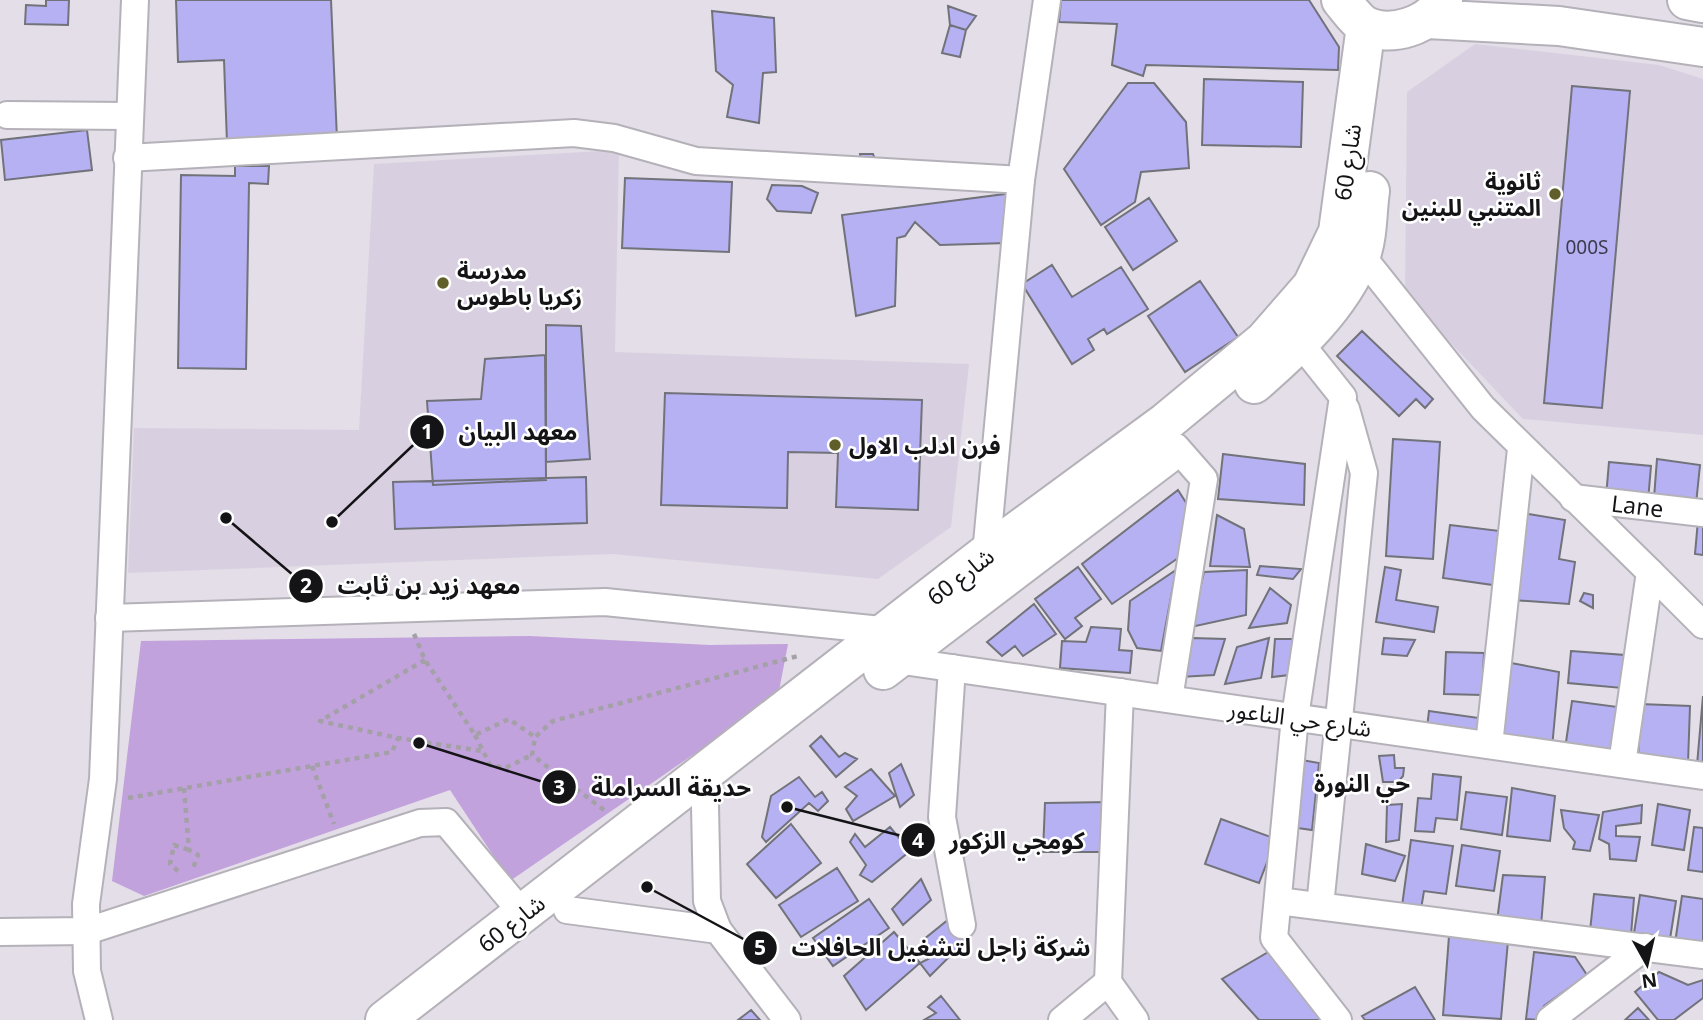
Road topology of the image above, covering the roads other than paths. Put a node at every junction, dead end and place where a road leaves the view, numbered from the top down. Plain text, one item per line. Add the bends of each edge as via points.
1 (135, 0) edge
2 (1047, 0) edge
3 (1687, 0) edge
4 (1703, 3) edge
5 (1394, 15) edge
6 (1703, 47) edge
7 (7, 115) dead end
8 (128, 117) junction
9 (127, 158) junction
10 (1021, 180) junction
11 (1361, 255) junction
12 (1300, 343) junction
13 (1343, 397) junction
14 (1176, 447) junction
15 (1521, 449) junction
16 (1573, 498) junction
17 (1703, 513) edge
18 (986, 554) junction
19 (1650, 572) junction
20 (108, 618) junction
21 (1703, 625) edge
22 (894, 645) junction
23 (952, 668) junction
24 (1120, 692) junction
25 (1169, 699) junction
26 (1295, 717) junction
27 (1337, 723) junction
28 (1489, 745) junction
29 (1622, 764) junction
30 (1703, 776) edge
31 (705, 806) junction
32 (1278, 901) junction
33 (1320, 906) junction
34 (567, 910) junction
35 (523, 914) junction
36 (962, 925) dead end
37 (718, 930) junction
38 (87, 931) junction
39 (0, 932) edge
40 (1645, 947) junction
41 (1703, 955) edge
42 (1108, 982) junction
43 (99, 1020) edge
44 (385, 1020) edge
45 (425, 1020) edge
46 (787, 1020) edge
47 (1062, 1020) edge
48 (1135, 1020) edge
49 (1338, 1020) edge
50 (1550, 1020) edge

1 - 8 street
2 - 10 street
3 - 4 main road
5 - 6 main road via 1559,26
5 - 11 main road, شارع 60
5 - 18 main road, شارع 60 via 1338,232 1312,286 1264,341 1206,390
7 - 8 street
8 - 9 street
9 - 10 street via 574,133 614,138 696,161
9 - 20 street
10 - 18 street
11 - 12 main road, شارع 60 via 1331,306
11 - 15 street
12 - 13 street
12 - 14 main road, شارع 60
13 - 26 street
13 - 27 street via 1364,473
14 - 22 main road, شارع 60
14 - 25 street via 1204,480
15 - 16 street
15 - 28 street
16 - 17 street, Lane
16 - 19 street
18 - 22 main road, شارع 60
19 - 21 street
19 - 29 street
20 - 22 street, شارع حي الناعور via 605,602
20 - 38 street via 100,802 86,904
22 - 23 street, شارع حي الناعور
22 - 31 main road, شارع 60
22 - 35 main road, شارع 60 via 630,831
23 - 24 street, شارع حي الناعور
23 - 36 street via 942,817
24 - 25 street, شارع حي الناعور
24 - 42 street
25 - 26 street, شارع حي الناعور
26 - 27 street, شارع حي الناعور
26 - 32 street
27 - 28 street, شارع حي الناعور
27 - 33 street
28 - 29 street, شارع حي الناعور
29 - 30 street, شارع حي الناعور
31 - 34 main road, شارع 60
31 - 37 street via 707,901
32 - 33 street
32 - 49 street via 1274,938
33 - 40 street
34 - 37 street
34 - 45 main road, شارع 60
35 - 38 street via 446,822 437,821
35 - 44 main road, شارع 60
37 - 46 street
38 - 39 street
38 - 43 street via 87,971
40 - 41 street
40 - 50 street
42 - 47 street
42 - 48 street

